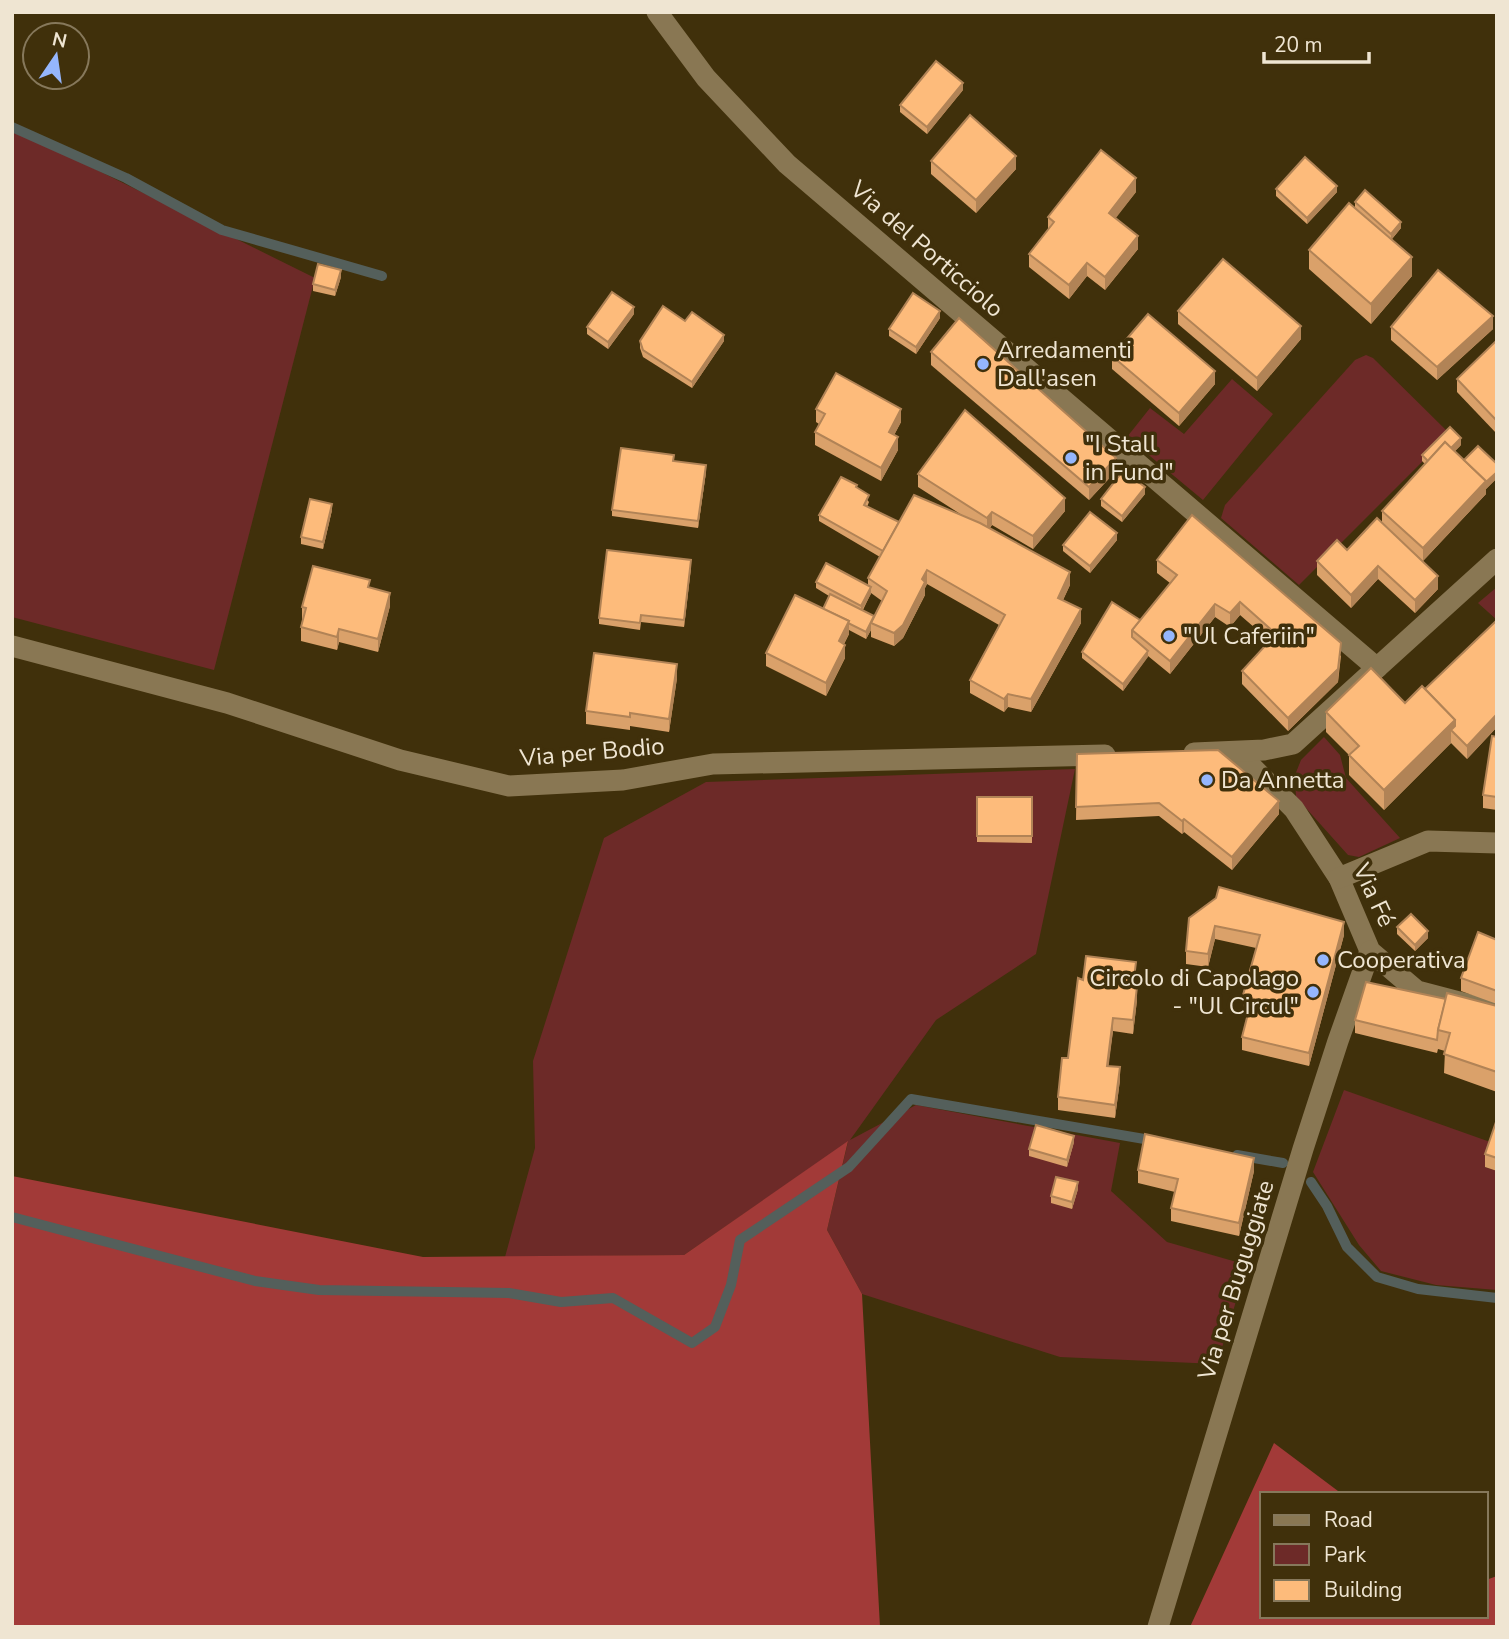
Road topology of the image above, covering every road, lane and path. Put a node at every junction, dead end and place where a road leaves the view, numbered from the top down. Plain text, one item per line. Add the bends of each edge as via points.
1 (657, 12) edge
2 (1497, 559) edge
3 (12, 646) edge
4 (1377, 668) junction
5 (1237, 752) junction
6 (1170, 753) edge
7 (1130, 754) edge
8 (1497, 843) edge
9 (1339, 878) junction
10 (1370, 951) junction
11 (1497, 1012) edge
12 (1158, 1627) edge

1 - 4 street, Via del Porticciolo via 706,78 787,164
2 - 4 street
3 - 7 street, Via per Bodio via 227,703 400,760 509,786 623,780 713,764
4 - 5 street via 1293,744
5 - 6 street
5 - 9 street, Via Fé via 1294,809
8 - 9 street via 1428,841
9 - 10 street, Via Fé
10 - 11 street, Via Fé via 1417,991
10 - 12 street, Via per Buguggiate via 1300,1160

